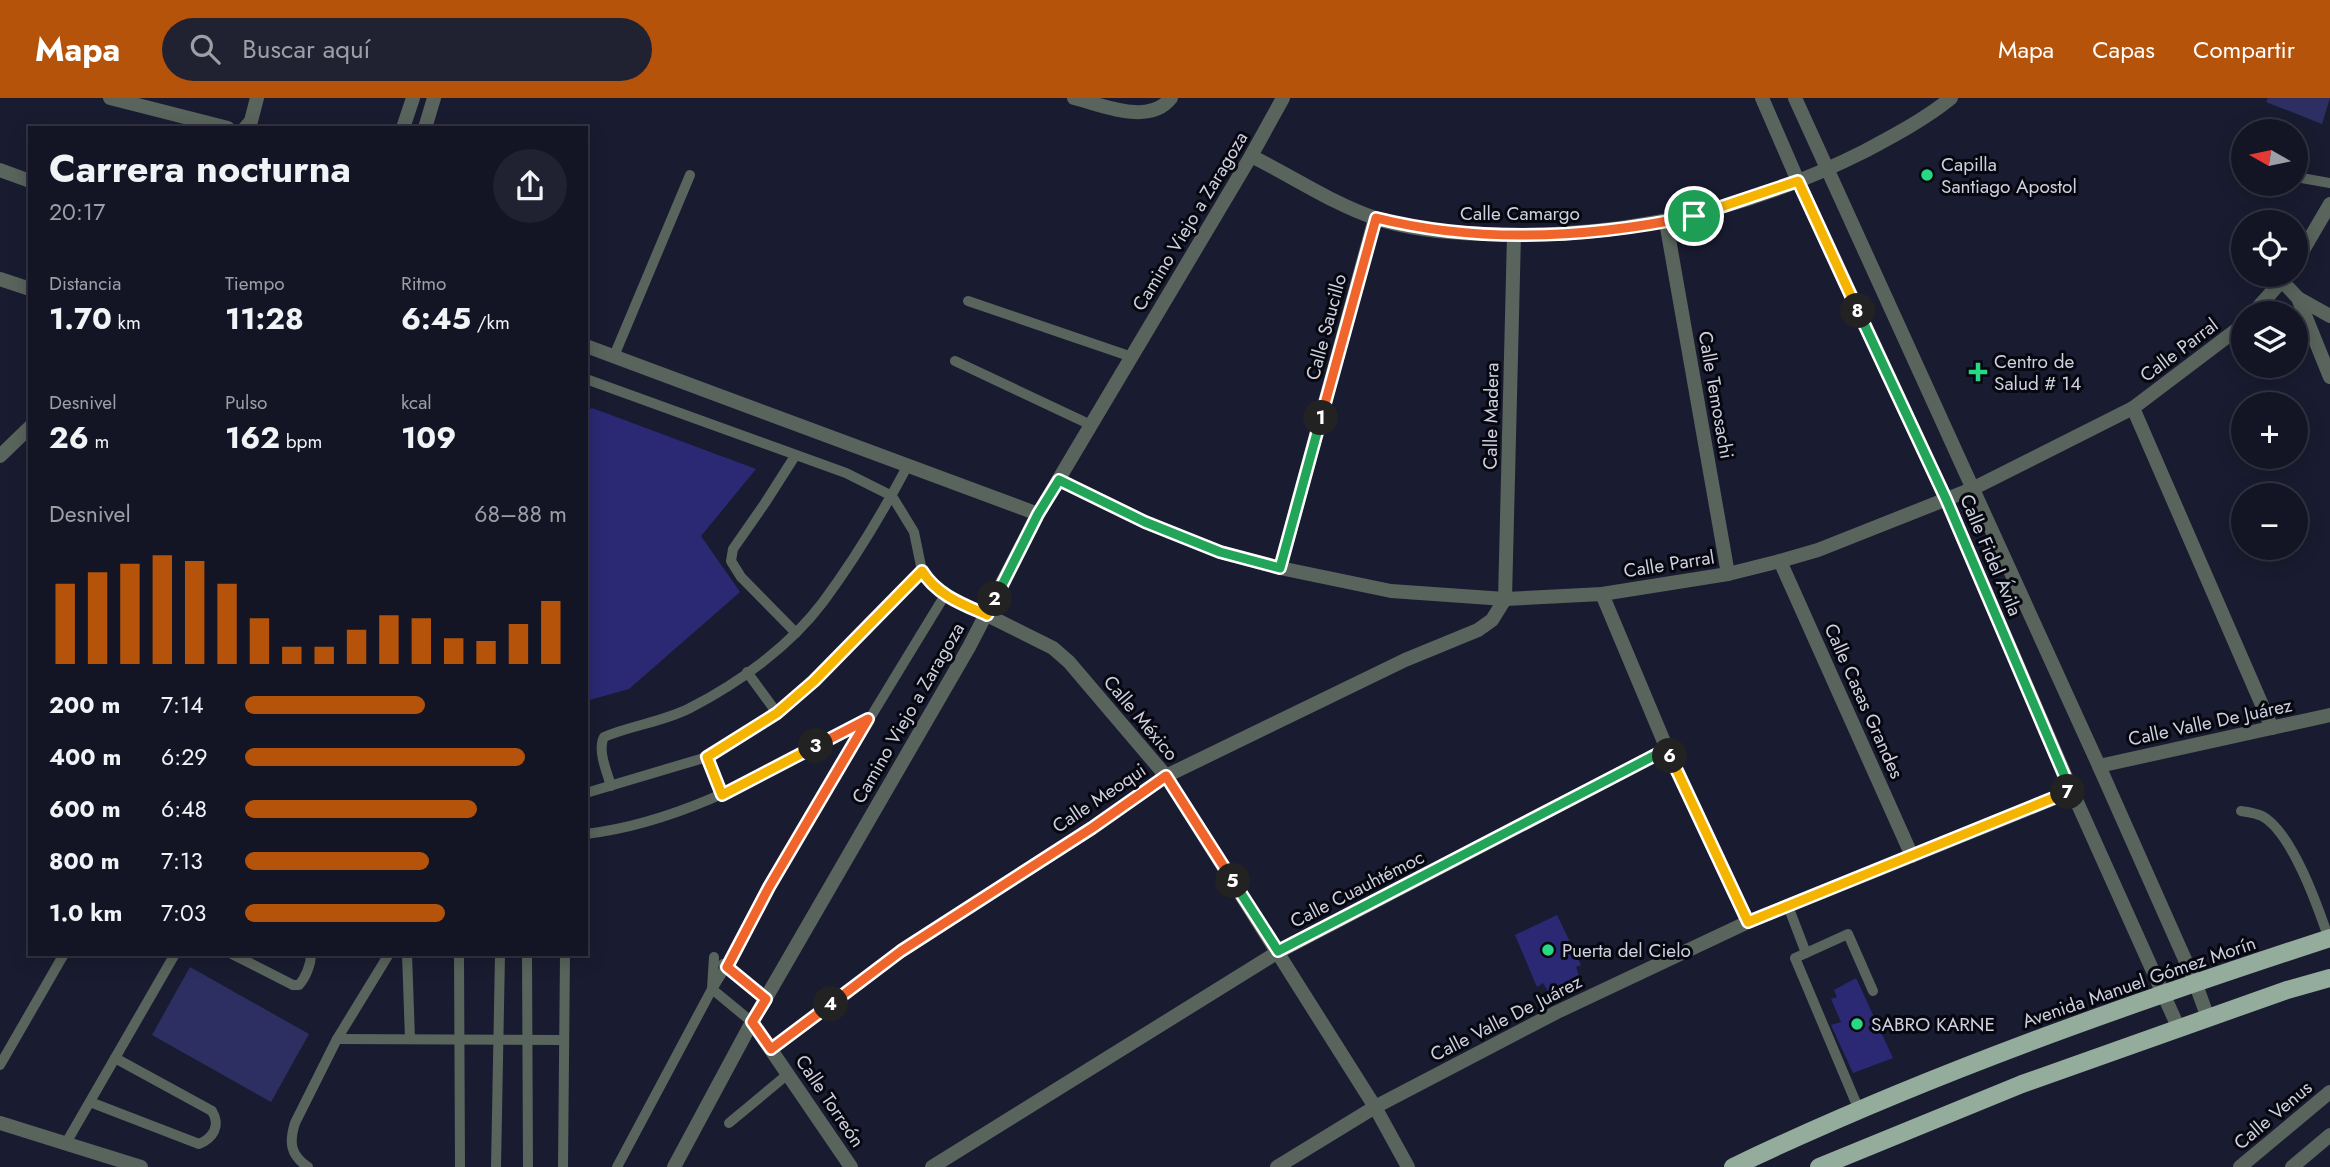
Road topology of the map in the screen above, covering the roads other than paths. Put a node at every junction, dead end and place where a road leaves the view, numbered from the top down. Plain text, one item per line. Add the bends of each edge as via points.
1 (110, 98) edge
2 (257, 98) edge
3 (413, 98) edge
4 (434, 98) edge
5 (1074, 98) edge
6 (1171, 98) edge
7 (1283, 98) edge
8 (1762, 98) edge
9 (1795, 98) edge
10 (1951, 98) edge
11 (220, 126) edge
12 (247, 126) edge
13 (404, 126) edge
14 (426, 126) edge
15 (1251, 156) junction
16 (1828, 169) junction
17 (0, 170) edge
18 (690, 175) dead end
19 (2308, 179) edge
20 (28, 180) edge
21 (1798, 181) junction
22 (2330, 183) edge
23 (2330, 204) edge
24 (1376, 218) junction
25 (1666, 222) junction
26 (1514, 235) junction
27 (2308, 242) edge
28 (0, 279) edge
29 (2276, 287) edge
30 (2290, 287) edge
31 (28, 288) edge
32 (2298, 298) junction
33 (968, 301) dead end
34 (2264, 301) edge
35 (2330, 316) edge
36 (2231, 334) edge
37 (588, 347) edge
38 (614, 356) junction
39 (1132, 357) junction
40 (955, 362) dead end
41 (2330, 377) edge
42 (588, 380) edge
43 (2133, 408) junction
44 (1091, 425) junction
45 (28, 428) edge
46 (7, 440) edge
47 (0, 456) edge
48 (795, 456) junction
49 (908, 465) junction
50 (1059, 480) junction
51 (1972, 489) junction
52 (892, 496) junction
53 (1946, 499) junction
54 (1038, 514) junction
55 (1780, 561) junction
56 (1280, 568) junction
57 (922, 571) junction
58 (1728, 574) junction
59 (1602, 594) junction
60 (945, 595) junction
61 (1505, 598) junction
62 (987, 615) junction
63 (796, 632) junction
64 (747, 672) junction
65 (777, 713) junction
66 (2330, 715) edge
67 (868, 719) junction
68 (2272, 728) junction
69 (1667, 749) junction
70 (707, 757) junction
71 (2099, 766) junction
72 (1166, 776) junction
73 (611, 786) junction
74 (2071, 791) junction
75 (588, 792) edge
76 (722, 795) junction
77 (2241, 811) dead end
78 (588, 834) edge
79 (1912, 856) junction
80 (1788, 906) junction
81 (1748, 922) junction
82 (2329, 939) edge
83 (1278, 951) junction
84 (1806, 953) junction
85 (63, 956) edge
86 (174, 956) edge
87 (236, 956) edge
88 (311, 956) edge
89 (388, 956) edge
90 (407, 956) edge
91 (460, 956) edge
92 (500, 956) edge
93 (527, 956) edge
94 (565, 956) edge
95 (727, 967) junction
96 (2330, 978) edge
97 (2195, 982) junction
98 (712, 989) junction
99 (1873, 991) dead end
100 (2164, 995) junction
101 (766, 999) junction
102 (2208, 1018) junction
103 (752, 1022) junction
104 (2179, 1029) junction
105 (337, 1039) junction
106 (410, 1039) junction
107 (458, 1039) junction
108 (499, 1039) junction
109 (527, 1039) junction
110 (563, 1040) junction
111 (771, 1049) junction
112 (115, 1058) junction
113 (0, 1065) edge
114 (789, 1074) junction
115 (2330, 1092) edge
116 (90, 1101) junction
117 (1375, 1107) junction
118 (1858, 1110) junction
119 (0, 1123) edge
120 (729, 1123) dead end
121 (2330, 1135) edge
122 (66, 1143) junction
123 (141, 1167) edge
124 (308, 1167) edge
125 (460, 1167) edge
126 (496, 1167) edge
127 (528, 1167) edge
128 (563, 1167) edge
129 (617, 1167) edge
130 (674, 1167) edge
131 (851, 1167) edge
132 (932, 1167) edge
133 (1277, 1167) edge
134 (1408, 1167) edge
135 (1732, 1167) edge
136 (1819, 1167) edge
137 (2240, 1167) edge
138 (2292, 1167) edge

1 - 11 street
2 - 12 street
3 - 13 street
4 - 14 street
5 - 6 street via 1137,112 1159,109
7 - 15 street, Camino Viejo a Zaragoza
8 - 21 street, Calle Fidel Ávila
9 - 16 street, Calle Fidel Ávila
10 - 16 street via 1896,135
15 - 24 street, Calle Camargo
15 - 39 street, Camino Viejo a Zaragoza
16 - 21 street, Calle Camargo
16 - 51 street, Calle Fidel Ávila
17 - 20 street
18 - 38 lane
19 - 22 lane
21 - 25 street, Calle Camargo
21 - 53 street, Calle Fidel Ávila
23 - 27 street
24 - 26 street, Calle Camargo via 1416,228
24 - 56 street, Calle Saucillo
25 - 26 street, Calle Camargo via 1598,232
25 - 58 street, Calle Temosachi
26 - 61 street, Calle Madera
28 - 31 street
29 - 34 street
30 - 32 street
32 - 35 street
32 - 41 street
33 - 39 lane
36 - 43 street, Calle Parral
37 - 38 street
38 - 49 street
39 - 44 street, Camino Viejo a Zaragoza
40 - 44 lane
42 - 48 lane
43 - 51 street, Calle Parral
43 - 68 street
44 - 50 street, Camino Viejo a Zaragoza
45 - 46 street
46 - 47 street
48 - 52 lane via 846,473
48 - 63 lane via 731,554 741,578
49 - 52 lane
49 - 54 street
50 - 54 street, Camino Viejo a Zaragoza
50 - 56 street, Calle Parral via 1145,522
51 - 53 street, Calle Parral
51 - 71 street, Calle Fidel Ávila
52 - 57 lane via 914,532
52 - 63 lane via 823,603
53 - 55 street, Calle Parral
53 - 74 street, Calle Fidel Ávila
54 - 62 street, Camino Viejo a Zaragoza
55 - 58 street, Calle Parral
55 - 79 street, Calle Casas Grandes
56 - 61 street, Calle Parral via 1391,591
57 - 60 lane
57 - 65 lane
58 - 59 street, Calle Parral
59 - 61 street, Calle Parral
59 - 69 street
60 - 62 lane
60 - 67 lane
61 - 72 street, Calle Meoqui via 1492,620 1478,630 1405,660
62 - 72 street, Calle México via 1044,643 1069,662
62 - 101 street, Camino Viejo a Zaragoza
63 - 64 lane
64 - 65 lane
64 - 73 lane via 667,719 604,737 602,751
65 - 70 lane
66 - 68 street, Calle Valle De Juárez
67 - 76 lane
67 - 95 lane
68 - 71 street, Calle Valle De Juárez
69 - 81 street
69 - 83 street, Calle Cuauhtémoc
70 - 73 lane
70 - 76 lane
71 - 97 street, Calle Fidel Ávila
72 - 83 street, Calle México
72 - 111 street, Calle Meoqui via 901,951
73 - 75 lane
74 - 79 street, Calle Valle De Juárez
74 - 100 street, Calle Fidel Ávila
76 - 78 lane via 667,817
77 - 82 lane via 2261,815 2285,837
79 - 80 street, Calle Valle De Juárez
80 - 81 street, Calle Valle De Juárez
80 - 84 lane
81 - 117 street, Calle Valle De Juárez via 1557,1012
82 - 97 main road, Avenida Manuel Gómez Morín
83 - 117 street, Calle México
83 - 132 street, Calle Cuauhtémoc
84 - 99 lane via 1848,934
84 - 118 lane via 1796,958
85 - 113 lane
86 - 112 lane
87 - 88 lane via 293,985 302,982
89 - 105 lane
90 - 106 lane
91 - 107 lane
92 - 108 lane
93 - 109 lane
94 - 110 lane
95 - 98 lane
95 - 98 lane via 714,957
95 - 101 lane
96 - 102 main road
97 - 100 main road, Avenida Manuel Gómez Morín
97 - 102 street, Calle Fidel Ávila
98 - 103 lane
98 - 129 lane
100 - 104 street, Calle Fidel Ávila
100 - 118 main road, Avenida Manuel Gómez Morín
101 - 103 street, Camino Viejo a Zaragoza
102 - 104 main road
103 - 111 street, Calle Torreón
103 - 130 street, Camino Viejo a Zaragoza
104 - 136 main road via 2022,1084
105 - 106 lane
105 - 124 lane via 292,1133 291,1149
106 - 107 lane
107 - 108 lane
107 - 125 lane
108 - 109 lane
108 - 126 lane
109 - 110 lane
109 - 127 lane
110 - 128 lane
111 - 114 street, Calle Torreón
112 - 116 lane
112 - 116 lane via 212,1111 216,1127 208,1140 199,1144
114 - 120 lane
114 - 131 street, Calle Torreón
115 - 137 street, Calle Venus
116 - 122 lane
117 - 133 street, Calle Valle De Juárez
117 - 134 street, Calle México
118 - 135 main road, Avenida Manuel Gómez Morín
119 - 122 street
121 - 138 street
122 - 123 street

